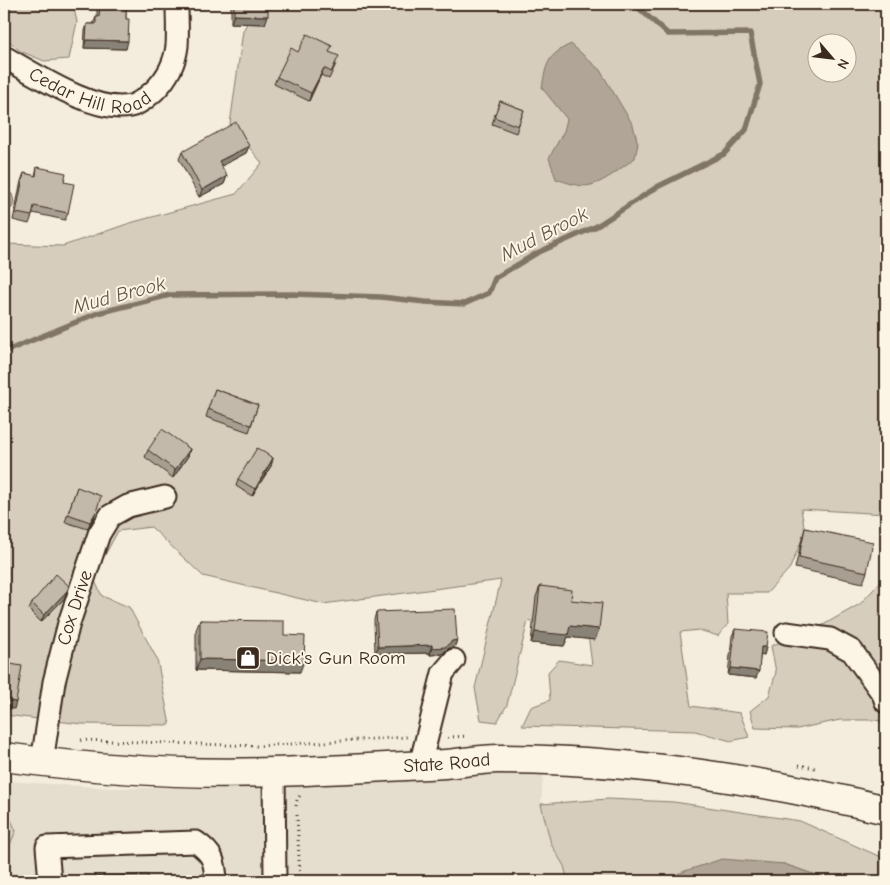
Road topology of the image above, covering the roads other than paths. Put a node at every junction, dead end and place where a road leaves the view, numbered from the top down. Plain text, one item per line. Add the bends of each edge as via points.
1 (177, 4) edge
2 (12, 61) edge
3 (165, 497) dead end
4 (786, 633) dead end
5 (454, 660) dead end
6 (886, 702) edge
7 (4, 757) edge
8 (42, 762) junction
9 (420, 765) junction
10 (274, 772) junction
11 (886, 810) edge
12 (50, 881) edge
13 (216, 881) edge
14 (276, 881) edge

1 - 2 street, Cedar Hill Road via 177,47 170,72 147,98 131,106 114,108 96,104
3 - 8 street, Cox Drive via 128,506 110,516 99,534 69,622 54,682
4 - 6 street via 830,639 852,651
5 - 9 street via 443,673
7 - 8 main road, State Road
8 - 10 main road, State Road via 148,770
9 - 10 main road, State Road
9 - 11 main road, State Road via 497,759 593,761 716,776
10 - 14 street
12 - 13 street via 48,847 196,842 208,850 215,864

